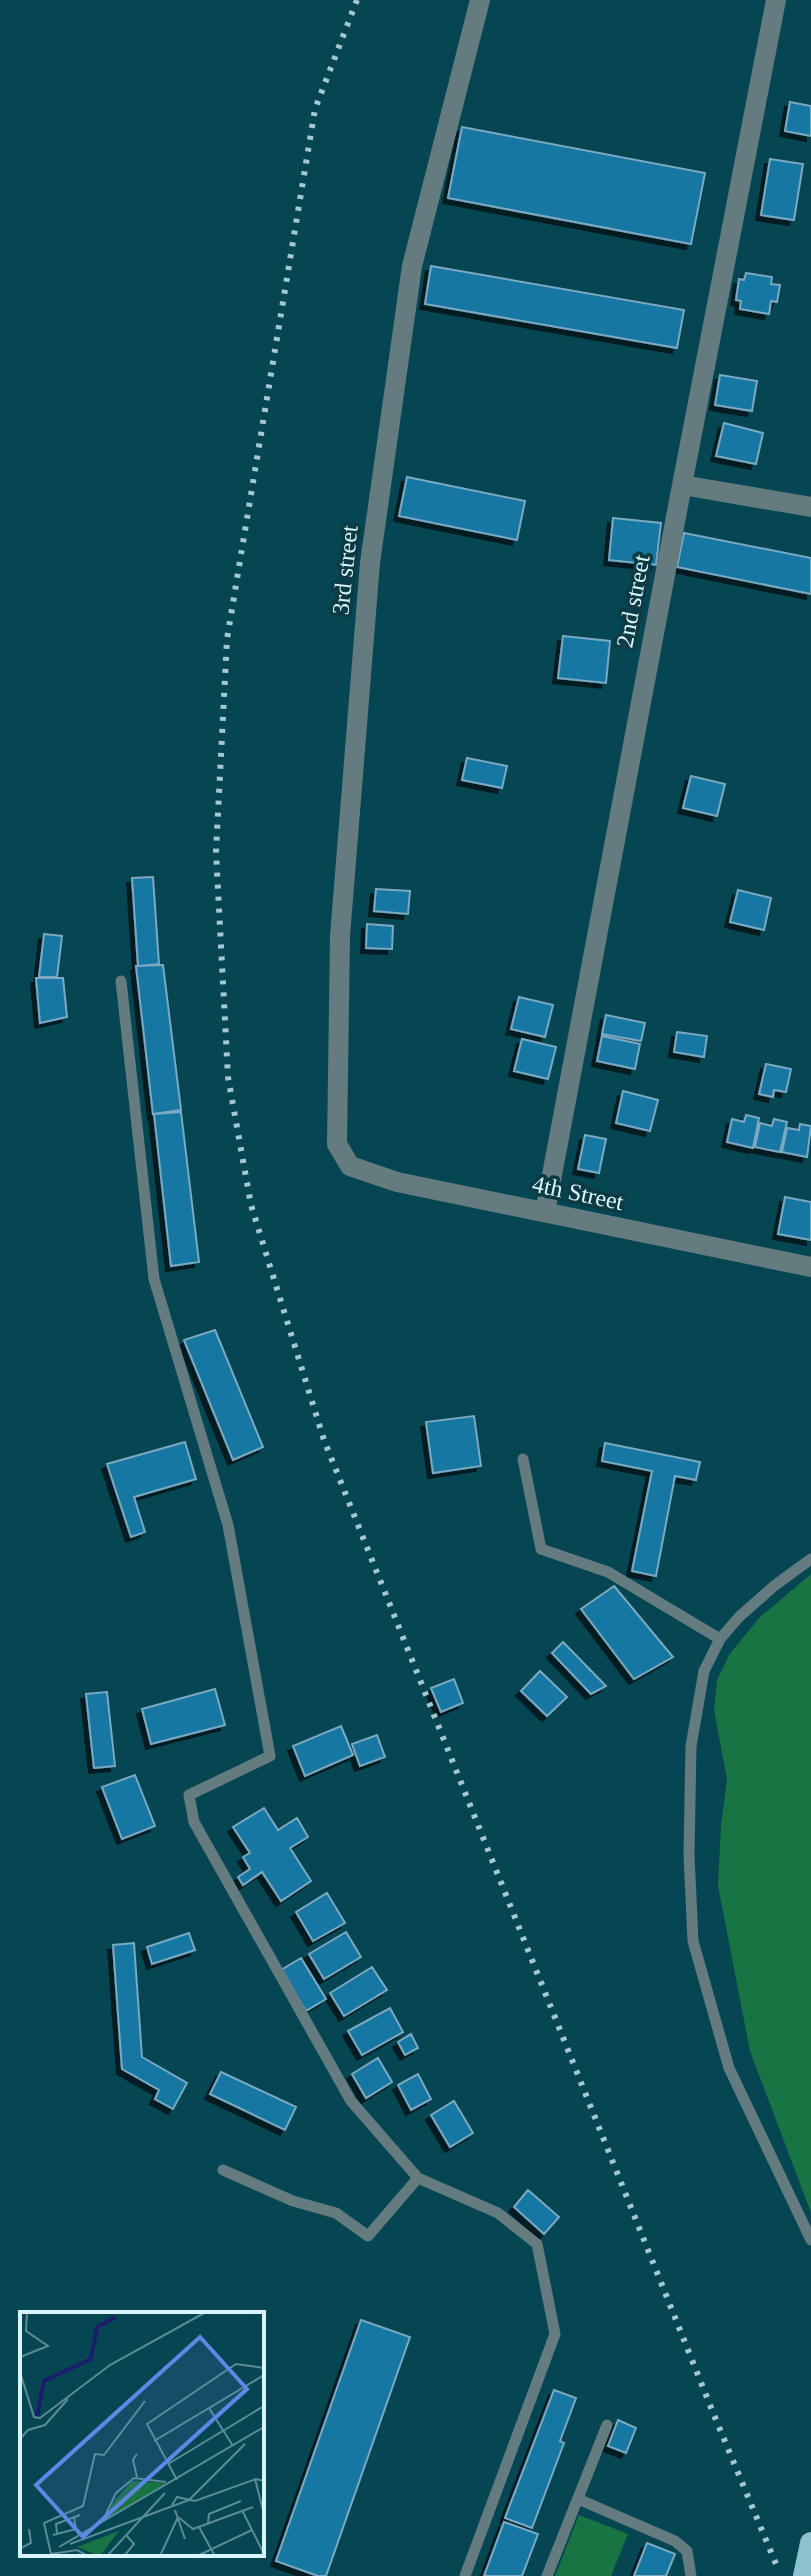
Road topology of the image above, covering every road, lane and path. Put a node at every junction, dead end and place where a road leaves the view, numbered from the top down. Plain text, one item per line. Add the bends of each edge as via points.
1 (480, 0) edge
2 (776, 0) edge
3 (682, 485) junction
4 (811, 507) edge
5 (121, 981) dead end
6 (341, 1156) joint
7 (545, 1212) junction
8 (811, 1267) edge
9 (523, 1459) dead end
10 (811, 1559) edge
11 (720, 1639) junction
12 (223, 2170) dead end
13 (418, 2178) junction
14 (811, 2240) edge
15 (607, 2425) dead end
16 (578, 2499) junction
17 (811, 2543) edge
18 (465, 2576) edge
19 (547, 2576) edge
20 (691, 2576) edge
21 (804, 2576) edge

1 - 6 street, 3rd street via 412,266 370,563 340,936
2 - 3 street, 2nd street
3 - 4 street
3 - 7 street, 2nd street
5 - 13 lane via 154,1279 228,1525 270,1756 189,1795 194,1822 351,2101
6 - 7 street, 4th Street via 350,1166 397,1182
7 - 8 street, 4th Street
9 - 11 lane via 541,1549 608,1572
10 - 11 lane via 774,1586
11 - 14 lane via 704,1671 691,1746 693,1941 729,2068
12 - 13 lane via 293,2201 336,2213 368,2236
13 - 18 lane via 498,2213 537,2244 555,2334
15 - 16 lane
16 - 19 lane
16 - 20 lane via 675,2541 687,2551
17 - 21 highway

